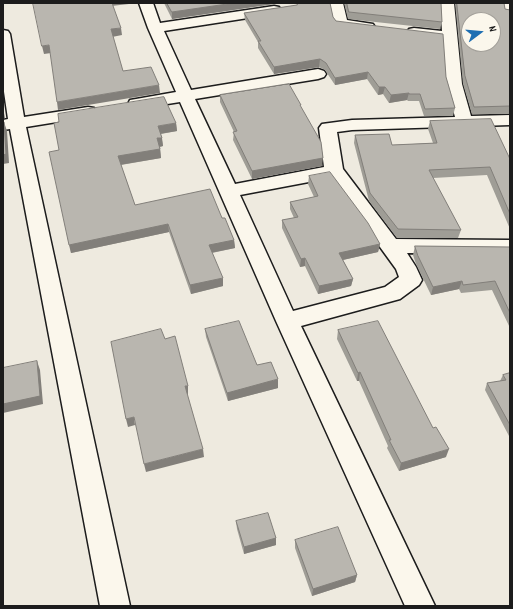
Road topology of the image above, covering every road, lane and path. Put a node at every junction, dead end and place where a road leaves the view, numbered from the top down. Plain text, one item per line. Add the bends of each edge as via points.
1 (146, 3) edge
2 (336, 3) edge
3 (447, 3) edge
4 (508, 3) edge
5 (291, 7) edge
6 (510, 12) edge
7 (155, 28) junction
8 (380, 28) edge
9 (401, 31) edge
10 (3, 34) edge
11 (449, 36) junction
12 (318, 74) dead end
13 (186, 96) junction
14 (124, 106) edge
15 (101, 109) edge
16 (464, 120) junction
17 (510, 120) edge
18 (10, 124) edge
19 (334, 171) junction
20 (228, 191) junction
21 (391, 246) junction
22 (510, 247) edge
23 (287, 321) junction
24 (116, 606) edge
25 (420, 606) edge

1 - 7 street
2 - 8 street via 341,24
3 - 11 street
4 - 6 street
5 - 7 street
7 - 13 street
9 - 11 street
10 - 18 street
11 - 16 street via 454,84
12 - 13 street
13 - 14 street
13 - 20 street
15 - 18 street
16 - 17 street
16 - 19 street via 328,128
18 - 24 street
19 - 20 street
19 - 21 street
20 - 23 street
21 - 22 street
21 - 23 street via 406,267 411,280 392,293
23 - 25 street

